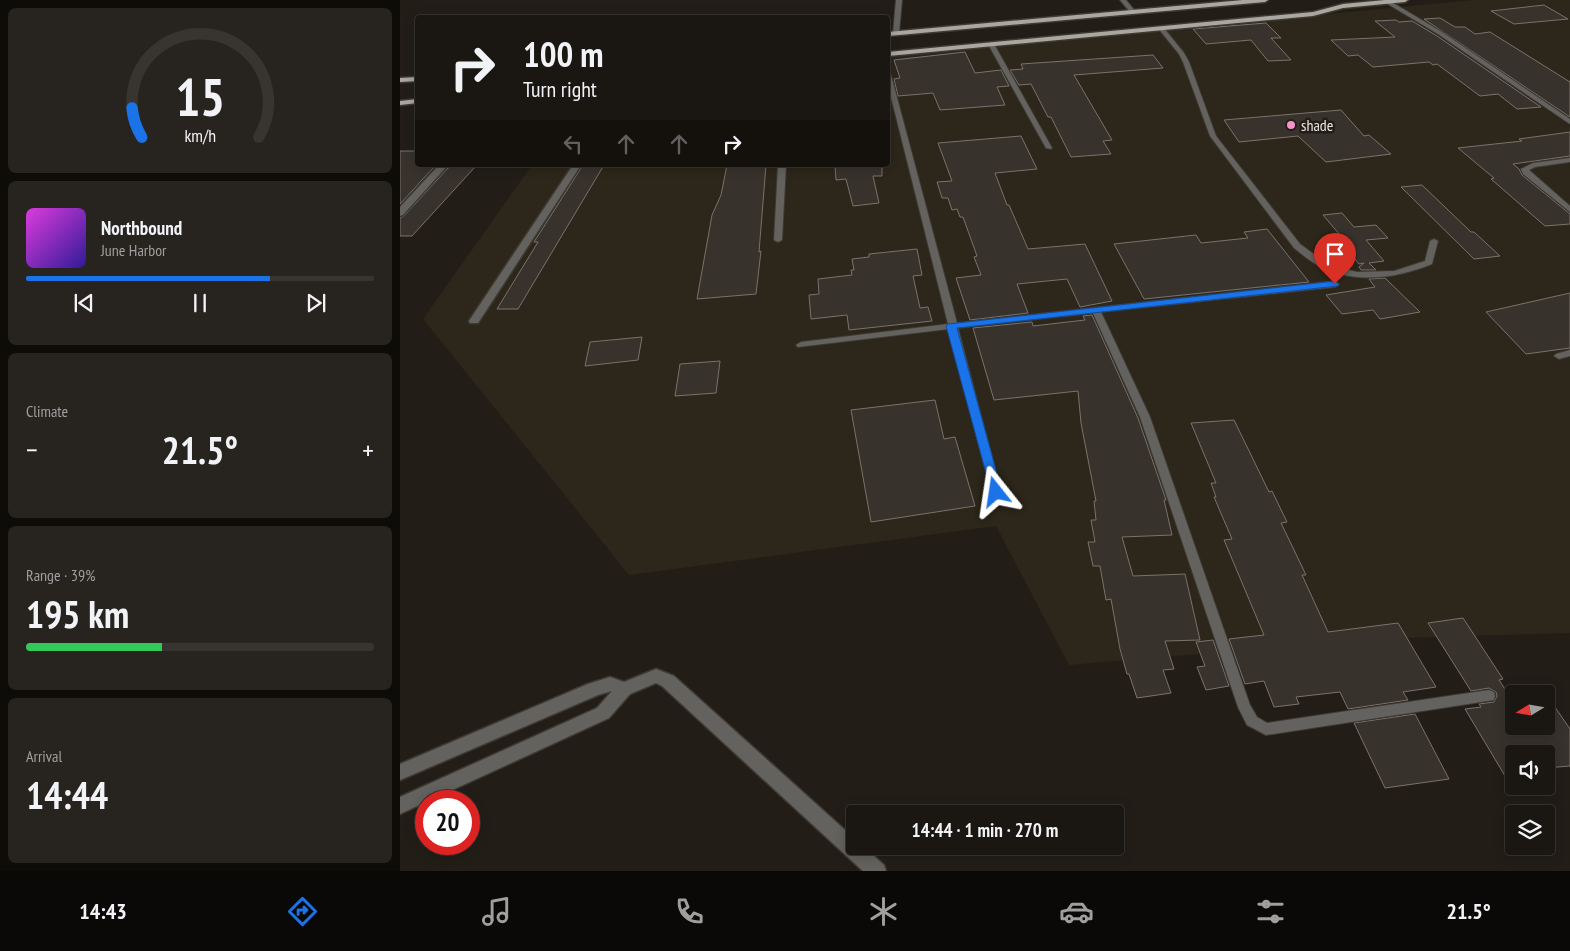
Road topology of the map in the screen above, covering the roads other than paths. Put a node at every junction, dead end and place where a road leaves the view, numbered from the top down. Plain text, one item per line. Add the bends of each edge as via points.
1 (899, 0) edge
2 (1124, 0) edge
3 (1265, 0) edge
4 (1406, 0) edge
5 (1388, 2) junction
6 (1133, 12) junction
7 (1161, 28) junction
8 (896, 33) junction
9 (890, 34) edge
10 (991, 44) junction
11 (890, 54) edge
12 (415, 79) edge
13 (400, 80) edge
14 (890, 82) edge
15 (415, 101) edge
16 (400, 103) edge
17 (1570, 122) edge
18 (1049, 148) dead end
19 (1570, 160) edge
20 (442, 167) edge
21 (577, 167) edge
22 (782, 167) edge
23 (1570, 210) edge
24 (400, 213) edge
25 (778, 240) dead end
26 (1434, 241) dead end
27 (1335, 284) dead end
28 (1096, 310) junction
29 (474, 321) dead end
30 (951, 326) junction
31 (801, 345) dead end
32 (1570, 353) edge
33 (1559, 356) dead end
34 (996, 492) dead end
35 (624, 688) junction
36 (1489, 696) dead end
37 (400, 772) edge
38 (400, 806) edge
39 (877, 871) edge

1 - 8 lane
2 - 6 lane
3 - 6 main road
4 - 5 main road
5 - 7 main road via 1343,6 1313,14
5 - 17 lane via 1440,33
6 - 8 main road
7 - 10 main road
7 - 26 lane via 1186,62 1213,136 1297,246 1332,269 1374,275 1414,269 1429,262
8 - 9 main road
10 - 11 main road
10 - 18 lane
12 - 13 main road
14 - 30 lane
15 - 16 main road
19 - 23 lane via 1533,164 1525,169
20 - 24 street
21 - 29 street
22 - 25 lane
27 - 28 lane
28 - 30 lane
28 - 36 lane via 1144,417 1244,707 1252,721 1266,729
30 - 31 lane
30 - 34 lane
32 - 33 lane
35 - 37 street via 610,684 594,690
35 - 38 street via 603,713
35 - 39 street via 656,676 668,681

